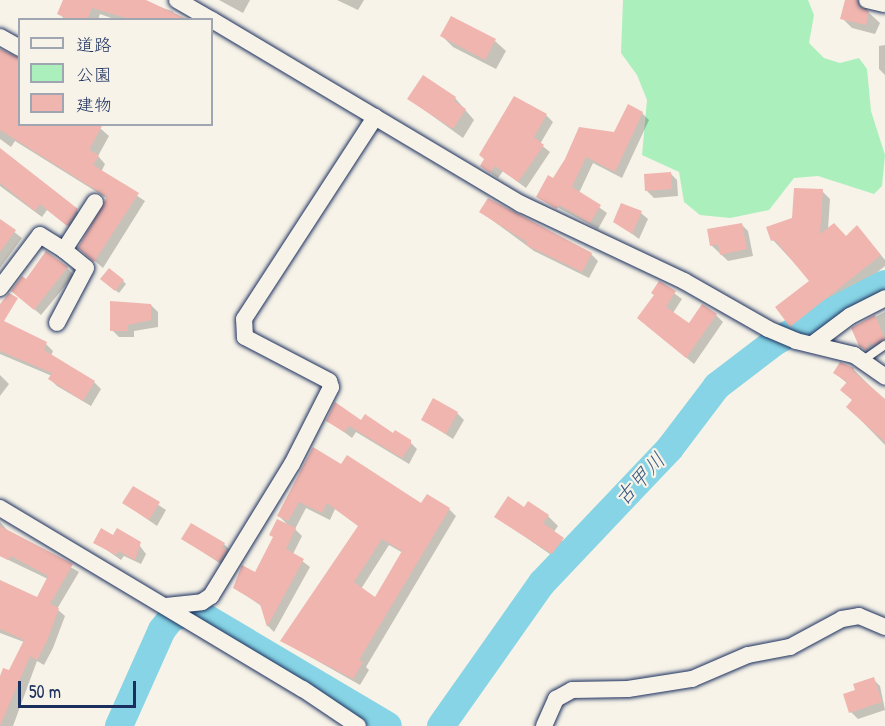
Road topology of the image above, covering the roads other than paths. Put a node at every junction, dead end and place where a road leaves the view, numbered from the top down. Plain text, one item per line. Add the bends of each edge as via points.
1 (177, 0) edge
2 (867, 0) edge
3 (885, 4) edge
4 (208, 18) edge
5 (213, 21) edge
6 (0, 37) edge
7 (18, 47) edge
8 (375, 117) junction
9 (95, 202) dead end
10 (64, 250) junction
11 (0, 288) edge
12 (885, 298) edge
13 (57, 323) dead end
14 (814, 343) junction
15 (885, 345) edge
16 (862, 361) junction
17 (885, 377) edge
18 (0, 508) edge
19 (166, 606) junction
20 (885, 627) edge
21 (358, 726) edge
22 (544, 726) edge

1 - 4 street
2 - 3 street
5 - 8 street
6 - 7 street
8 - 14 street via 521,204 684,281 768,329
8 - 19 street via 244,319 245,337 329,381 331,387 286,474 211,596 202,602
9 - 10 street
10 - 11 street via 40,235
10 - 13 street via 86,268
12 - 14 street via 850,315
14 - 16 street via 836,347
15 - 16 lane
16 - 17 street
18 - 19 street
19 - 21 street
20 - 22 street via 859,616 842,619 790,647 748,655 692,679 628,689 572,690 556,699

